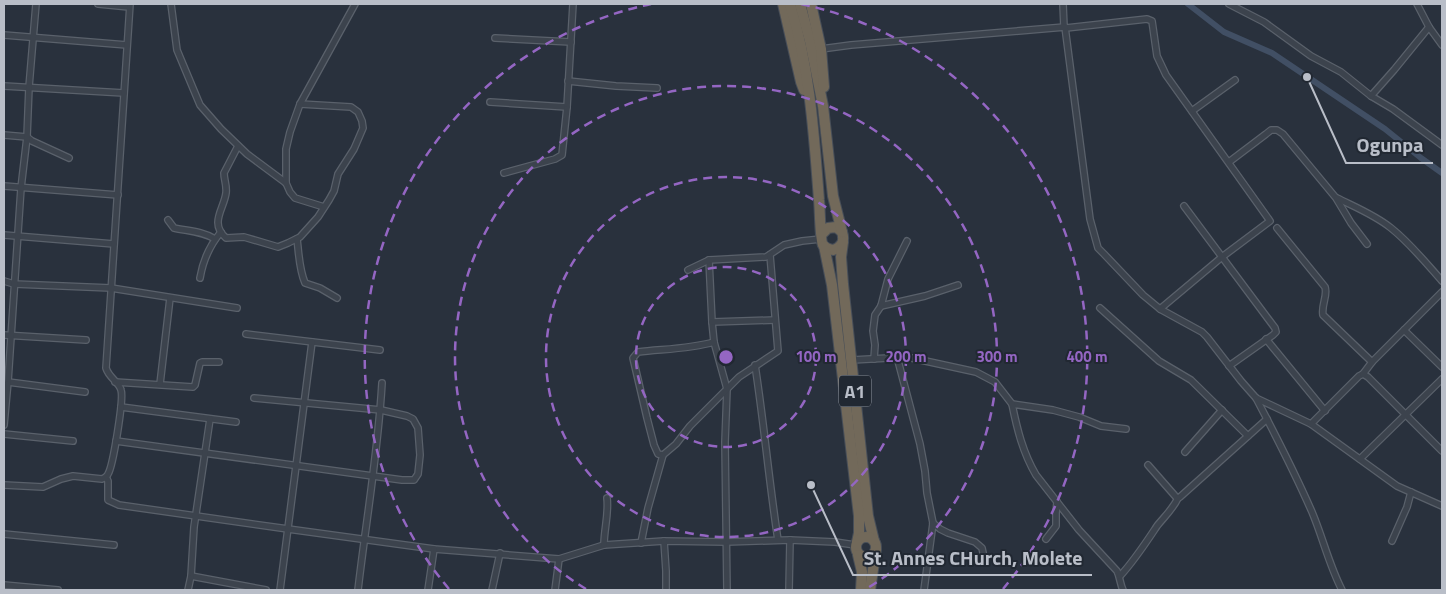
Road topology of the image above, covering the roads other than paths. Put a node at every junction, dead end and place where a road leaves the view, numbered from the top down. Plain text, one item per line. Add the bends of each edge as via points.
1 (36, 4) edge
2 (98, 4) edge
3 (172, 4) edge
4 (355, 4) edge
5 (574, 4) edge
6 (783, 4) edge
7 (790, 4) edge
8 (800, 4) edge
9 (811, 4) edge
10 (1063, 4) edge
11 (1229, 4) edge
12 (1417, 4) edge
13 (130, 6) edge
14 (1065, 27) junction
15 (1429, 27) junction
16 (4, 35) edge
17 (34, 37) junction
18 (494, 38) dead end
19 (571, 42) junction
20 (805, 42) junction
21 (127, 45) junction
22 (1442, 45) edge
23 (821, 49) junction
24 (1235, 80) dead end
25 (568, 81) junction
26 (4, 86) edge
27 (29, 87) junction
28 (657, 88) dead end
29 (124, 93) junction
30 (1371, 96) junction
31 (490, 102) dead end
32 (300, 104) junction
33 (823, 106) junction
34 (567, 107) junction
35 (812, 111) junction
36 (1192, 112) junction
37 (4, 135) edge
38 (27, 137) junction
39 (1442, 145) edge
40 (238, 146) junction
41 (69, 158) dead end
42 (1229, 162) junction
43 (504, 173) dead end
44 (286, 183) junction
45 (4, 186) edge
46 (21, 188) junction
47 (118, 196) junction
48 (1336, 198) junction
49 (1184, 206) dead end
50 (324, 208) junction
51 (168, 220) dead end
52 (1277, 228) dead end
53 (221, 232) junction
54 (4, 235) edge
55 (18, 236) junction
56 (842, 236) junction
57 (215, 239) junction
58 (297, 240) junction
59 (822, 240) junction
60 (907, 241) dead end
61 (114, 244) junction
62 (1367, 244) dead end
63 (770, 255) junction
64 (1222, 256) junction
65 (710, 260) junction
66 (688, 270) dead end
67 (200, 278) dead end
68 (4, 281) edge
69 (1442, 281) edge
70 (14, 284) junction
71 (958, 285) dead end
72 (111, 288) junction
73 (1442, 292) edge
74 (170, 298) junction
75 (337, 298) dead end
76 (881, 306) junction
77 (237, 308) dead end
78 (1100, 308) dead end
79 (1160, 309) junction
80 (775, 320) junction
81 (712, 322) junction
82 (1404, 330) junction
83 (246, 334) dead end
84 (4, 335) edge
85 (11, 336) junction
86 (1266, 339) junction
87 (86, 340) dead end
88 (312, 342) junction
89 (714, 342) junction
90 (380, 350) dead end
91 (897, 357) junction
92 (874, 359) junction
93 (852, 360) junction
94 (219, 362) dead end
95 (1372, 362) junction
96 (755, 365) junction
97 (1229, 366) junction
98 (1442, 367) edge
99 (1363, 374) junction
100 (1442, 379) edge
101 (8, 382) junction
102 (115, 382) junction
103 (382, 383) dead end
104 (160, 384) junction
105 (727, 389) junction
106 (86, 392) dead end
107 (254, 398) dead end
108 (1256, 398) junction
109 (305, 402) junction
110 (1012, 404) junction
111 (121, 407) junction
112 (381, 410) junction
113 (1222, 410) junction
114 (1325, 411) junction
115 (1405, 415) junction
116 (1267, 419) junction
117 (210, 420) junction
118 (236, 422) dead end
119 (1311, 424) junction
120 (4, 425) edge
121 (1126, 429) dead end
122 (4, 434) edge
123 (1248, 436) junction
124 (73, 441) dead end
125 (116, 441) junction
126 (1184, 452) dead end
127 (1442, 452) edge
128 (204, 454) junction
129 (663, 455) junction
130 (1360, 459) junction
131 (1148, 465) dead end
132 (296, 466) junction
133 (106, 477) junction
134 (373, 477) junction
135 (4, 485) edge
136 (1411, 492) junction
137 (607, 498) dead end
138 (1178, 498) junction
139 (1057, 502) junction
140 (1442, 506) edge
141 (196, 516) junction
142 (933, 523) junction
143 (288, 529) junction
144 (4, 534) edge
145 (364, 539) junction
146 (1046, 539) dead end
147 (778, 540) junction
148 (790, 540) junction
149 (664, 541) junction
150 (1392, 541) dead end
151 (726, 542) junction
152 (641, 543) junction
153 (114, 545) dead end
154 (604, 545) junction
155 (875, 545) junction
156 (857, 547) junction
157 (434, 548) junction
158 (500, 554) junction
159 (559, 559) junction
160 (985, 562) dead end
161 (191, 576) junction
162 (1120, 576) junction
163 (4, 585) edge
164 (58, 590) edge
165 (188, 590) edge
166 (266, 590) edge
167 (280, 590) edge
168 (358, 590) edge
169 (428, 590) edge
170 (492, 590) edge
171 (555, 590) edge
172 (666, 590) edge
173 (726, 590) edge
174 (789, 590) edge
175 (861, 590) edge
176 (870, 590) edge
177 (924, 590) edge
178 (1123, 590) edge
179 (1342, 590) edge

1 - 17 street
2 - 13 street
3 - 40 street via 177,50 198,100 205,112
4 - 32 street
5 - 19 street
6 - 35 highway via 801,82
7 - 20 highway, A1
8 - 20 highway, A1
9 - 23 highway
10 - 14 street
11 - 30 street via 1264,22 1311,56 1341,72
12 - 15 street
13 - 21 street
14 - 23 street
14 - 36 street via 1152,21 1160,65
14 - 79 street via 1094,237 1098,248
15 - 22 street
15 - 30 street
16 - 17 street
17 - 21 street
17 - 27 street
18 - 19 street
19 - 25 street
20 - 33 highway, A1
20 - 35 highway, A1
21 - 29 street
23 - 33 highway
24 - 36 street
25 - 28 street
25 - 34 street
26 - 27 street
27 - 29 street
27 - 38 street
29 - 47 street
30 - 39 street
31 - 34 street
32 - 44 street via 286,149
32 - 50 street via 351,107 362,121 363,128 354,150 338,174
33 - 56 highway, A1 via 833,196
34 - 43 street via 562,155
35 - 59 highway, A1
36 - 42 street
37 - 38 street
38 - 41 street
38 - 46 street
40 - 44 street
40 - 53 street via 224,173 226,194 218,218
42 - 48 street via 1271,130 1277,130
42 - 64 street via 1270,221
44 - 50 street via 295,198
45 - 46 street
46 - 47 street
46 - 55 street
47 - 61 street
48 - 62 street
48 - 69 street via 1389,226
49 - 64 street
50 - 58 street
51 - 57 street via 174,228
52 - 95 street via 1325,287 1323,314
53 - 57 street
53 - 58 street via 226,238 244,237 278,247
54 - 55 street
55 - 61 street
55 - 70 street
56 - 59 highway via 836,227 832,227 824,230
56 - 59 highway via 842,244 837,249 829,249
56 - 93 highway, A1 via 841,270
57 - 67 street via 205,256
58 - 75 street via 306,283
59 - 63 street via 784,245
59 - 156 highway, A1 via 832,285 859,516
60 - 76 street via 888,279
61 - 72 street
63 - 65 street
63 - 80 street
64 - 79 street
64 - 86 street via 1275,328 1276,332
65 - 66 street
65 - 81 street
68 - 70 street
70 - 72 street
70 - 85 street
71 - 76 street
72 - 74 street
72 - 102 street via 106,368
73 - 82 street
74 - 77 street
74 - 104 street
76 - 92 street via 875,315
78 - 113 street via 1159,361 1191,380
79 - 97 street via 1202,332
80 - 81 street
80 - 96 street via 778,351
81 - 89 street
82 - 95 street
82 - 98 street
83 - 88 street
84 - 85 street
85 - 87 street
85 - 101 street
86 - 97 street
86 - 114 street
88 - 90 street
88 - 109 street
89 - 105 street
89 - 129 street via 638,352 633,358 654,444 658,454
91 - 92 street
91 - 110 street via 918,358 976,372 995,382
91 - 142 street via 920,444
92 - 93 street
93 - 155 highway, A1 via 868,516
94 - 104 street via 200,363 193,387
95 - 99 street
96 - 105 street
96 - 147 street
97 - 108 street
99 - 114 street
99 - 115 street
100 - 115 street
101 - 106 street
101 - 120 street
102 - 104 street
102 - 111 street via 121,390
103 - 112 street
105 - 129 street
105 - 151 street
107 - 109 street
108 - 116 street
108 - 119 street
109 - 112 street
109 - 132 street
110 - 121 street via 1053,410 1102,426
110 - 139 street via 1018,434 1031,466
111 - 117 street
111 - 125 street
112 - 134 street
112 - 134 street via 407,416 416,423 420,455 418,474 414,480 408,481
113 - 123 street
113 - 126 street
114 - 119 street
115 - 127 street
115 - 130 street
116 - 123 street
116 - 179 street via 1293,468
117 - 118 street
117 - 128 street
119 - 130 street
122 - 124 street
123 - 138 street
125 - 128 street
125 - 133 street
128 - 132 street
128 - 141 street
129 - 152 street
130 - 136 street via 1397,486
131 - 138 street
132 - 134 street
132 - 143 street
133 - 135 street via 73,476 43,487
133 - 141 street via 108,500 111,502
134 - 145 street
136 - 140 street
136 - 150 street
137 - 154 street
138 - 162 street
139 - 146 street via 1056,526
139 - 162 street
141 - 143 street
141 - 161 street
142 - 160 street via 948,533 975,542 982,548
142 - 177 street
143 - 145 street
143 - 167 street
144 - 153 street
145 - 157 street
145 - 168 street
147 - 148 street
147 - 151 street
148 - 156 street via 835,542
148 - 174 street
149 - 151 street
149 - 152 street
149 - 172 street
151 - 173 street
152 - 154 street
154 - 159 street
155 - 156 highway via 865,537
155 - 156 highway via 868,557 864,557
155 - 176 highway, A1
156 - 175 highway, A1 via 862,572
157 - 158 street
157 - 169 street
158 - 159 street
158 - 170 street
159 - 171 street
161 - 165 street
161 - 166 street
162 - 178 street
163 - 164 street

